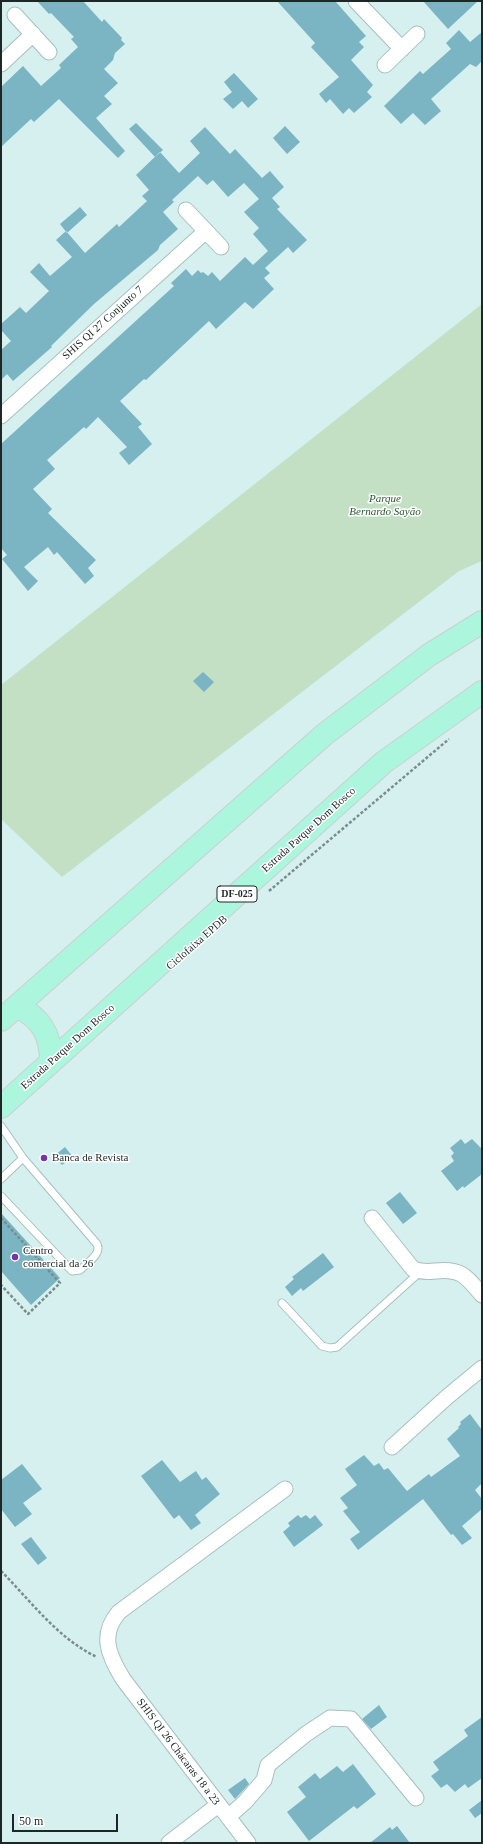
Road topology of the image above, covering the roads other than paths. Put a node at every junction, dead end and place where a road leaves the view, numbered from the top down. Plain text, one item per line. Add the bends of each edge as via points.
1 (356, 1) edge
2 (15, 15) dead end
3 (33, 34) junction
4 (418, 34) dead end
5 (402, 49) junction
6 (50, 52) dead end
7 (1, 64) edge
8 (385, 65) dead end
9 (186, 210) dead end
10 (206, 231) junction
11 (221, 247) dead end
12 (1, 416) edge
13 (482, 622) edge
14 (482, 692) edge
15 (9, 1014) edge
16 (51, 1062) junction
17 (1, 1107) edge
18 (1, 1126) edge
19 (23, 1158) junction
20 (1, 1179) edge
21 (1, 1196) edge
22 (372, 1218) dead end
23 (420, 1272) junction
24 (482, 1295) edge
25 (282, 1303) dead end
26 (482, 1368) edge
27 (392, 1447) dead end
28 (285, 1489) dead end
29 (416, 1798) dead end
30 (218, 1805) junction
31 (228, 1817) junction
32 (169, 1843) edge
33 (248, 1843) edge

1 - 5 street
2 - 3 street
3 - 6 street
3 - 7 street
4 - 5 street
5 - 8 street
9 - 10 street
10 - 11 street
10 - 12 street, SHIS QI 27 Conjunto 7
13 - 15 main road via 429,655 325,734
14 - 16 main road, Estrada Parque Dom Bosco / DF-025 via 384,762
15 - 16 main road via 30,1012 39,1022 51,1047
16 - 17 main road, Estrada Parque Dom Bosco / DF-025
18 - 19 lane
19 - 20 lane
19 - 21 lane via 97,1244 98,1253 80,1270 72,1271
22 - 23 street via 413,1269
23 - 24 street via 455,1270 467,1276
23 - 25 lane via 337,1347 322,1346
26 - 27 street
28 - 30 street, SHIS QI 26 Chácaras 18 a 23 via 119,1612 109,1631 108,1646 113,1662 123,1679
29 - 31 street via 351,1719 330,1718 268,1765 264,1780
30 - 31 street, SHIS QI 26 Chácaras 18 a 23
30 - 32 street
31 - 33 street, SHIS QI 26 Chácaras 18 a 23

